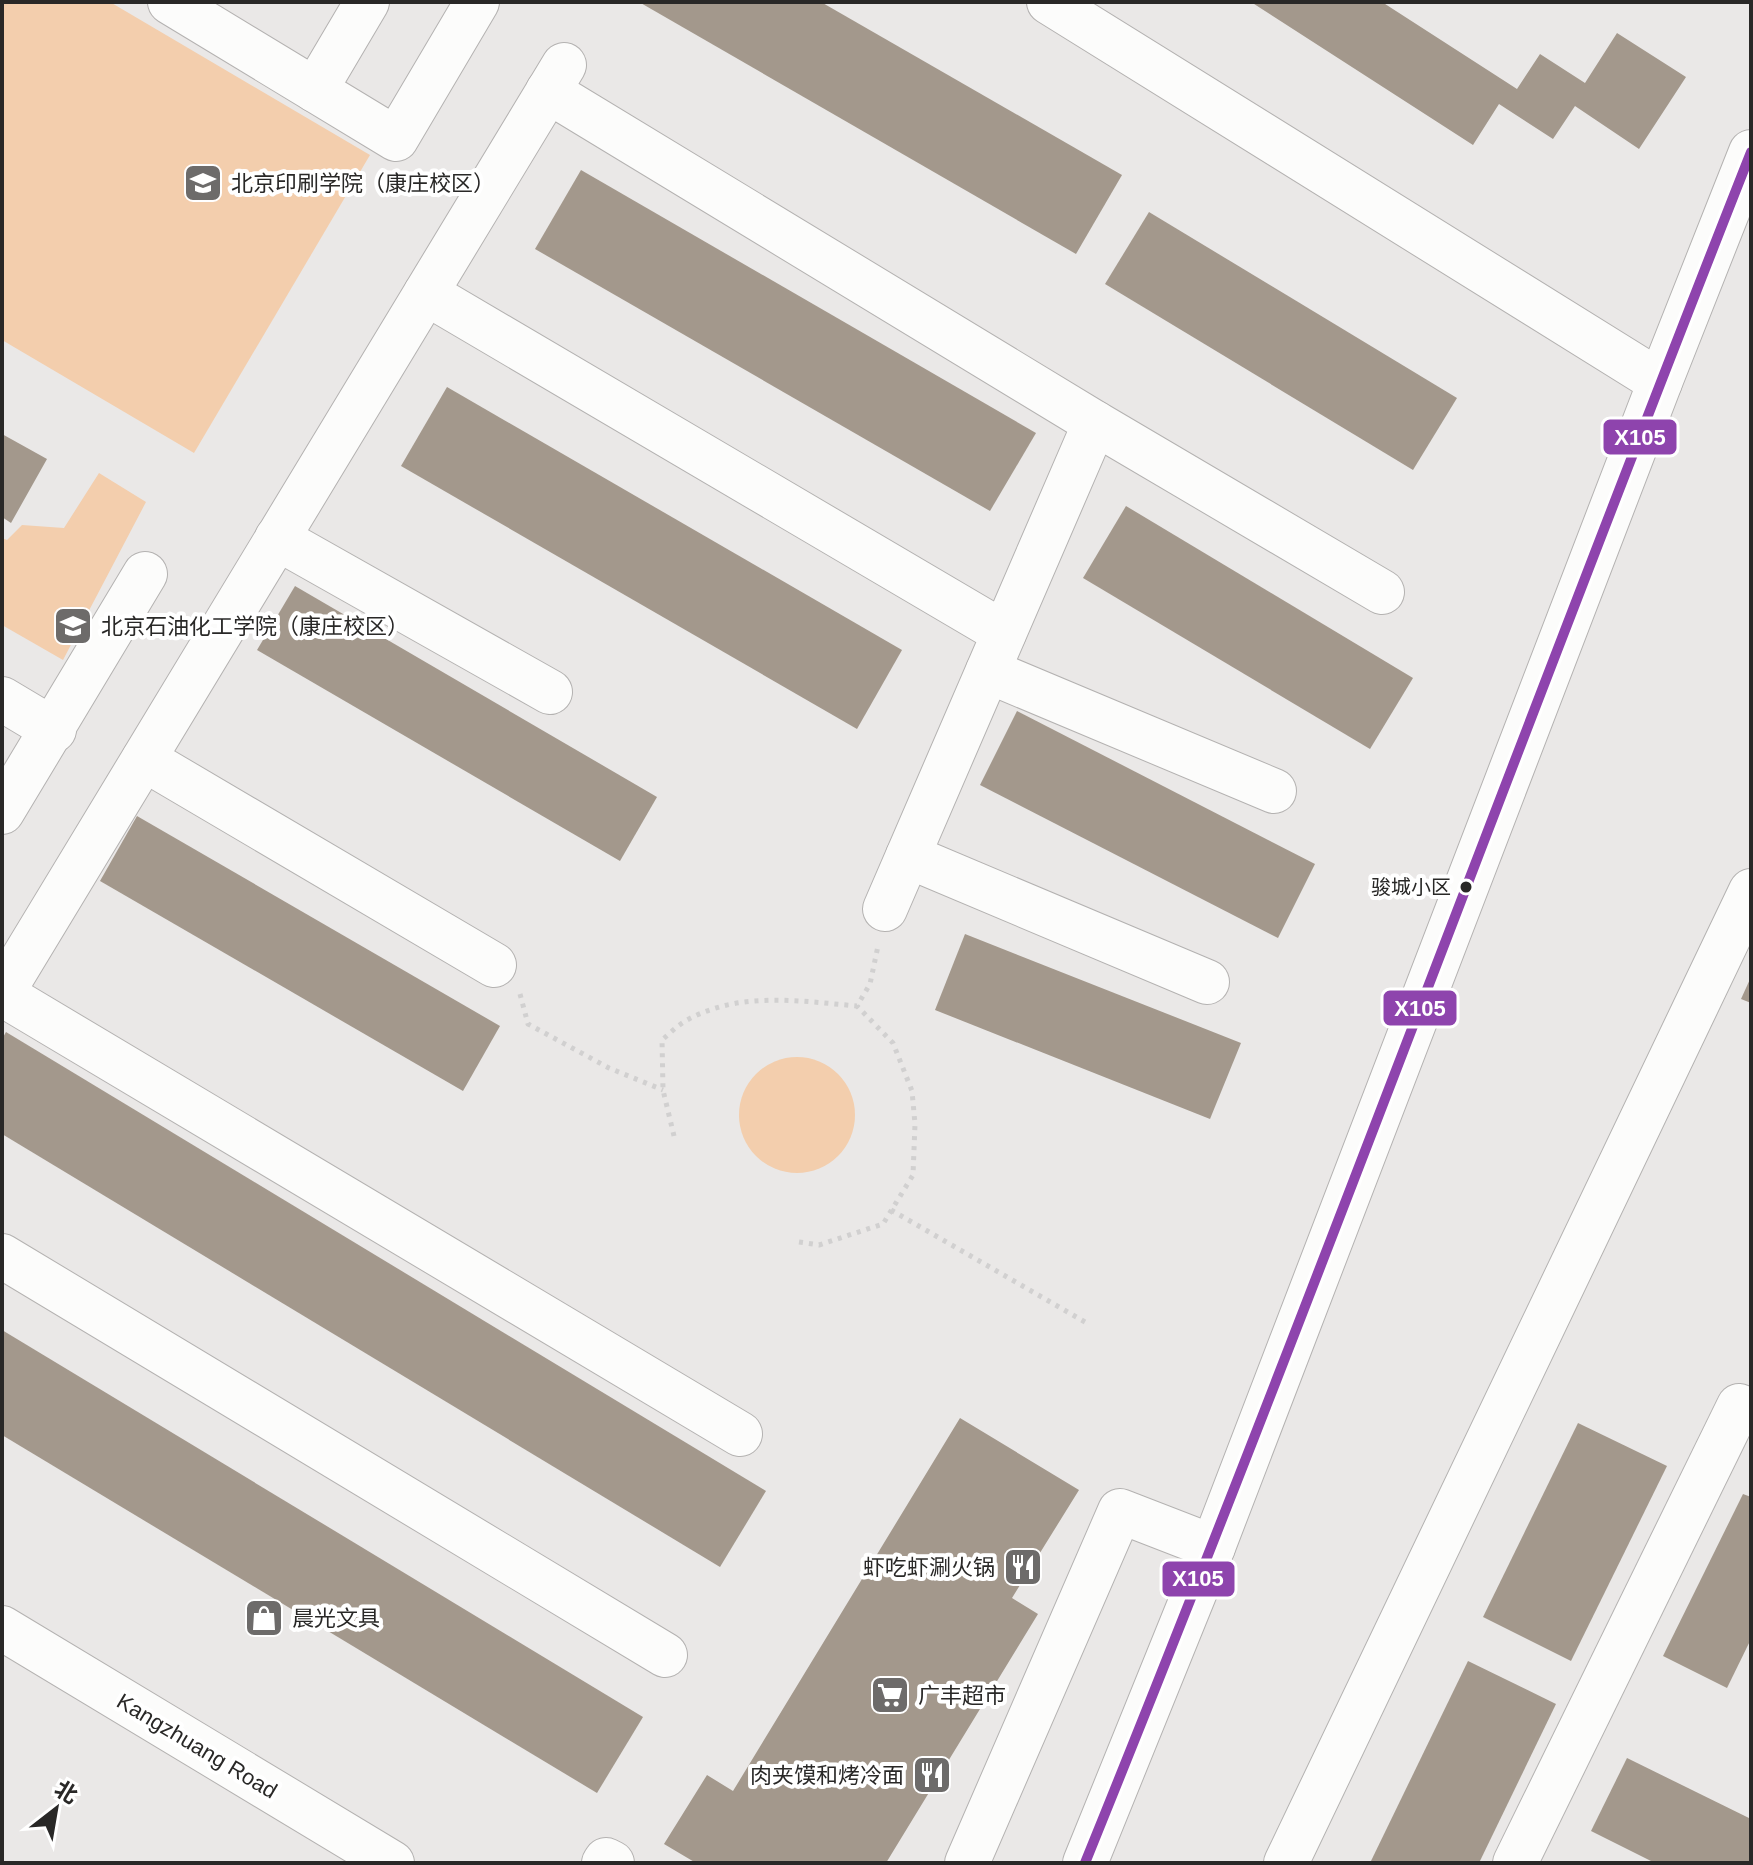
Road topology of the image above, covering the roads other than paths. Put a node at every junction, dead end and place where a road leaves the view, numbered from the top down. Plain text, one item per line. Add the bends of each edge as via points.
1 (170, 2) edge
2 (367, 2) edge
3 (477, 2) edge
4 (1049, 2) edge
5 (315, 90) junction
6 (1751, 152) edge
7 (426, 293) junction
8 (1660, 382) junction
9 (1095, 423) junction
10 (277, 538) junction
11 (145, 574) dead end
12 (1382, 592) dead end
13 (996, 652) junction
14 (550, 692) dead end
15 (2, 699) edge
16 (54, 730) junction
17 (144, 759) junction
18 (1274, 791) dead end
19 (2, 812) edge
20 (908, 856) junction
21 (1751, 891) edge
22 (885, 909) road end
23 (494, 965) road end
24 (1207, 982) dead end
25 (2, 993) edge
26 (2, 1256) edge
27 (1747, 1403) edge
28 (740, 1434) dead end
29 (1213, 1547) junction
30 (2, 1628) edge
31 (665, 1655) dead end
32 (392, 1863) edge
33 (604, 1863) edge
34 (612, 1863) edge
35 (967, 1863) edge
36 (1085, 1863) edge
37 (1286, 1863) edge
38 (1515, 1863) edge

1 - 5 street
2 - 5 street
3 - 5 street via 396,139
4 - 8 street
6 - 8 street
7 - 9 street via 556,78
7 - 10 street
7 - 13 street
8 - 29 street
9 - 12 street
9 - 13 street
10 - 14 street
10 - 17 street
11 - 16 street
13 - 18 street
13 - 20 street
15 - 16 street
16 - 19 street
17 - 23 street
17 - 25 street
20 - 22 street
20 - 24 street
21 - 37 street
25 - 28 street
26 - 31 street
27 - 38 street
29 - 35 street via 1120,1511
29 - 36 street
30 - 32 street, Kangzhuang Road
33 - 34 street

